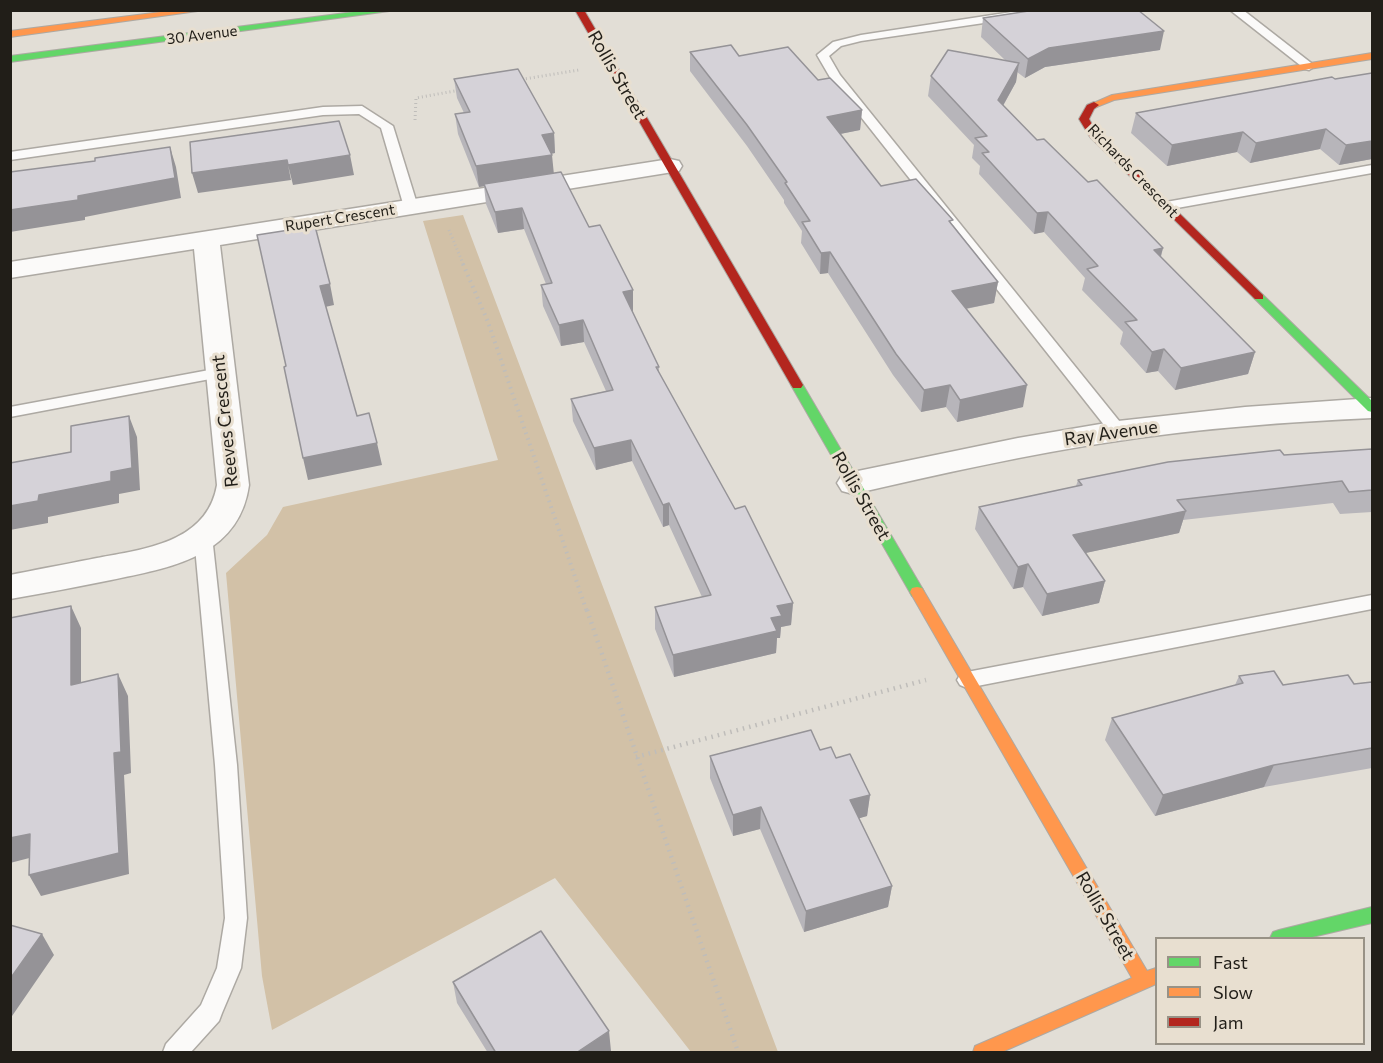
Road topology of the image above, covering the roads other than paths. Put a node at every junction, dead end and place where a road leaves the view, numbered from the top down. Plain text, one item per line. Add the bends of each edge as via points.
1 (201, 10) edge
2 (393, 10) edge
3 (579, 10) edge
4 (1052, 10) edge
5 (1235, 10) edge
6 (10, 34) edge
7 (1372, 56) edge
8 (10, 58) edge
9 (1309, 66) junction
10 (10, 156) edge
11 (670, 166) junction
12 (1372, 169) edge
13 (1166, 206) junction
14 (411, 207) junction
15 (206, 240) junction
16 (10, 270) edge
17 (220, 373) junction
18 (1372, 408) edge
19 (10, 412) edge
20 (1118, 431) junction
21 (853, 483) junction
22 (203, 536) junction
23 (10, 587) edge
24 (1372, 602) edge
25 (964, 675) junction
26 (1372, 915) edge
27 (1287, 937) edge
28 (1155, 976) edge
29 (1143, 981) junction
30 (174, 1053) edge
31 (982, 1053) edge

1 - 6 street, 30 Avenue
2 - 8 street, 30 Avenue
3 - 11 street, Rollis Street
4 - 20 lane via 861,38 837,44 823,55 835,76
5 - 9 lane
7 - 9 street, Richards Crescent
9 - 13 street, Richards Crescent via 1132,94 1090,107 1084,119 1093,135
10 - 14 lane via 323,111 362,110 387,126
11 - 14 street, Rupert Crescent
11 - 21 street, Rollis Street
12 - 13 lane
13 - 18 street, Richards Crescent
14 - 15 street, Rupert Crescent
15 - 16 street, Rupert Crescent
15 - 17 street, Reeves Crescent
17 - 19 lane
17 - 22 street, Reeves Crescent via 232,501 221,519
18 - 20 street, Ray Avenue
20 - 21 street, Ray Avenue
21 - 25 street, Rollis Street
22 - 23 street, Reeves Crescent via 164,555
22 - 30 lane via 226,765 236,918 229,968 210,1013
24 - 25 lane
25 - 29 street, Rollis Street
26 - 27 street
28 - 29 street
29 - 31 street

